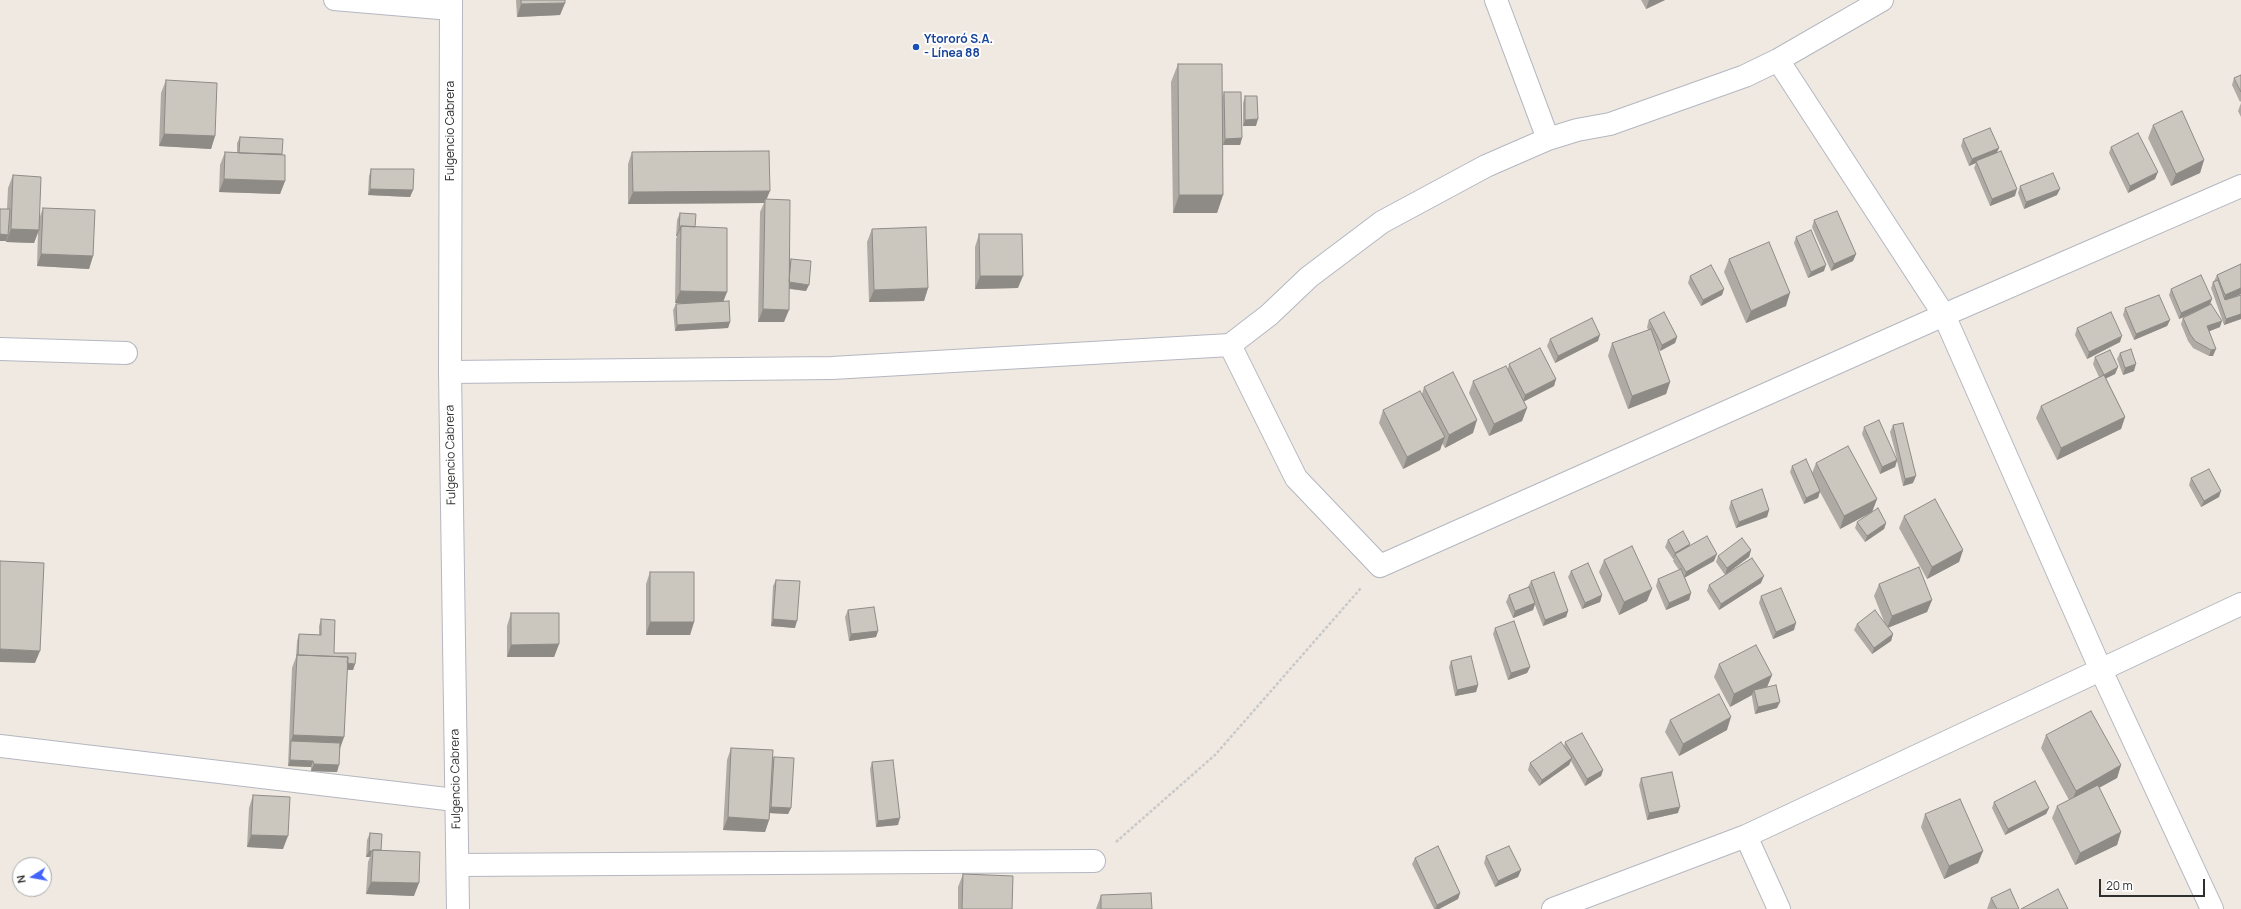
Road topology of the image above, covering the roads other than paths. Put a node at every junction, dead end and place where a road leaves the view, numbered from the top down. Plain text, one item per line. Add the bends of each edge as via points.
1 (334, 0) edge
2 (1496, 0) edge
3 (1882, 0) edge
4 (451, 5) edge
5 (1778, 60) junction
6 (1548, 139) junction
7 (2241, 186) edge
8 (1944, 315) junction
9 (1230, 345) junction
10 (0, 348) edge
11 (126, 353) dead end
12 (450, 372) junction
13 (2241, 604) edge
14 (2100, 668) junction
15 (0, 746) edge
16 (455, 800) junction
17 (1746, 836) junction
18 (1094, 861) road end
19 (459, 865) junction
20 (458, 909) edge
21 (1553, 909) edge
22 (1779, 909) edge
23 (2212, 909) edge

1 - 4 lane
2 - 6 street
3 - 5 street
4 - 12 street, Fulgencio Cabrera
5 - 6 street via 1745,76 1610,124
5 - 8 street
6 - 9 street via 1486,166 1382,222 1309,277 1269,315
7 - 8 street
8 - 9 street via 1380,566 1296,478
8 - 14 street
9 - 12 street via 832,368
10 - 11 street
12 - 16 street, Fulgencio Cabrera
13 - 14 street
14 - 17 street
14 - 23 street
15 - 16 street
16 - 19 street, Fulgencio Cabrera
17 - 21 street
17 - 22 street
18 - 19 street
19 - 20 street, Fulgencio Cabrera

